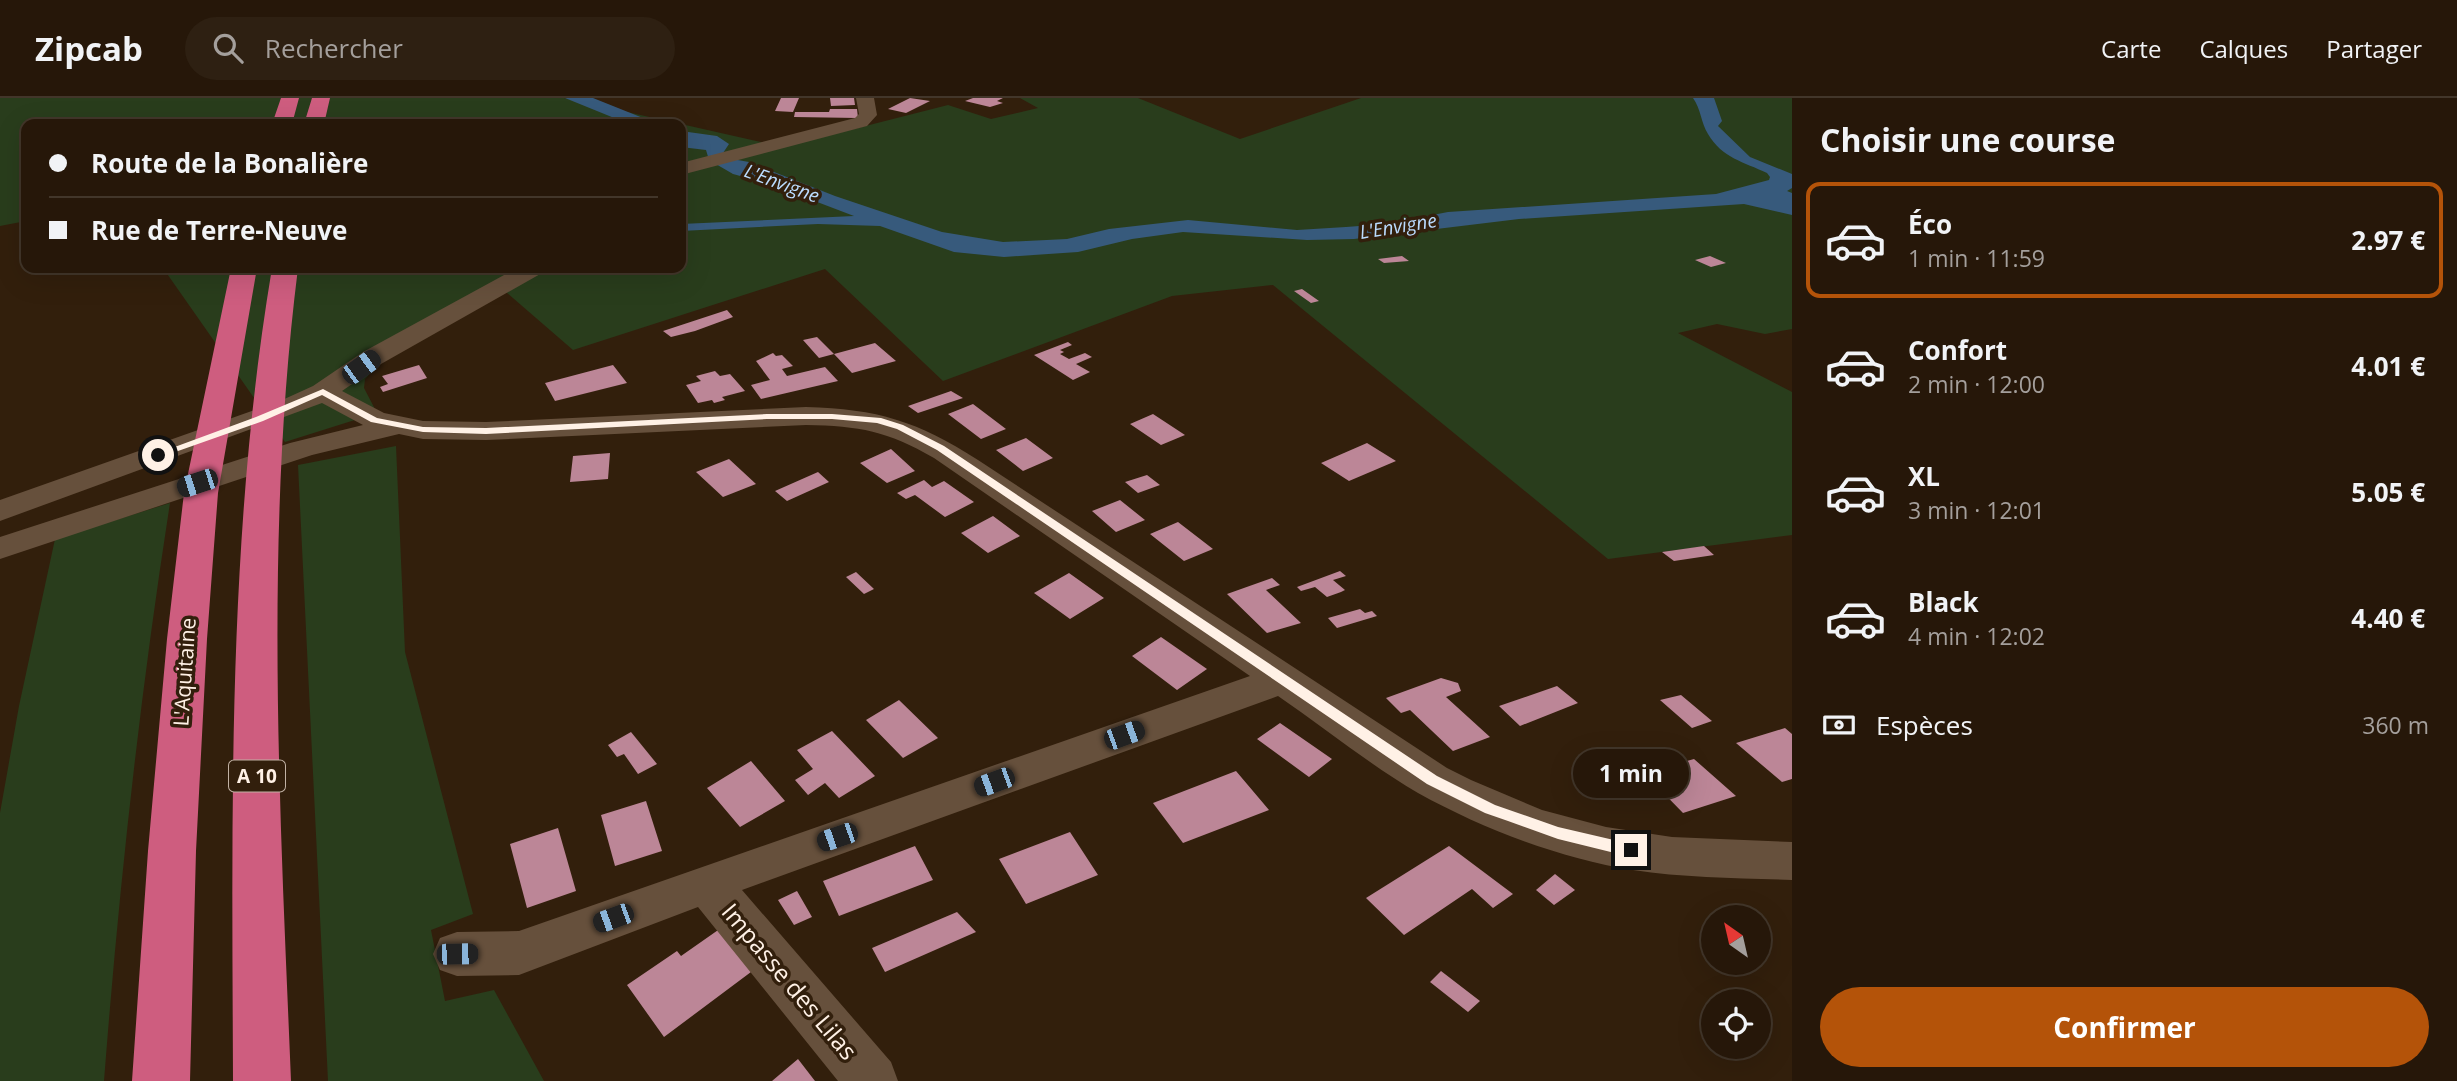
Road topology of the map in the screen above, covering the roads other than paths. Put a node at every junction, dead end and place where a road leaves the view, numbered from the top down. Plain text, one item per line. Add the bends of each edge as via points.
1 (290, 98) edge
2 (321, 98) edge
3 (865, 98) edge
4 (284, 119) edge
5 (315, 119) edge
6 (686, 168) edge
7 (242, 273) edge
8 (284, 273) edge
9 (525, 273) edge
10 (323, 392) junction
11 (394, 426) junction
12 (0, 511) edge
13 (0, 548) edge
14 (1281, 680) junction
15 (1792, 861) edge
16 (707, 883) junction
17 (457, 954) dead end
18 (161, 1081) edge
19 (262, 1081) edge
20 (872, 1081) edge

1 - 4 highway
2 - 5 highway
3 - 6 street via 868,115 861,122
7 - 18 highway, L'Aquitaine via 201,493 173,838
8 - 19 highway, A 10 via 263,471 257,620
9 - 10 street via 372,358
10 - 11 street
10 - 12 street via 260,419
11 - 13 street via 301,449
11 - 14 street via 486,431 767,416 878,420 940,448
14 - 15 street via 1432,780 1490,809 1558,833 1631,850
14 - 16 street, Impasse des Lilas
16 - 17 street, Impasse des Lilas via 519,953
16 - 20 street, Impasse des Lilas

